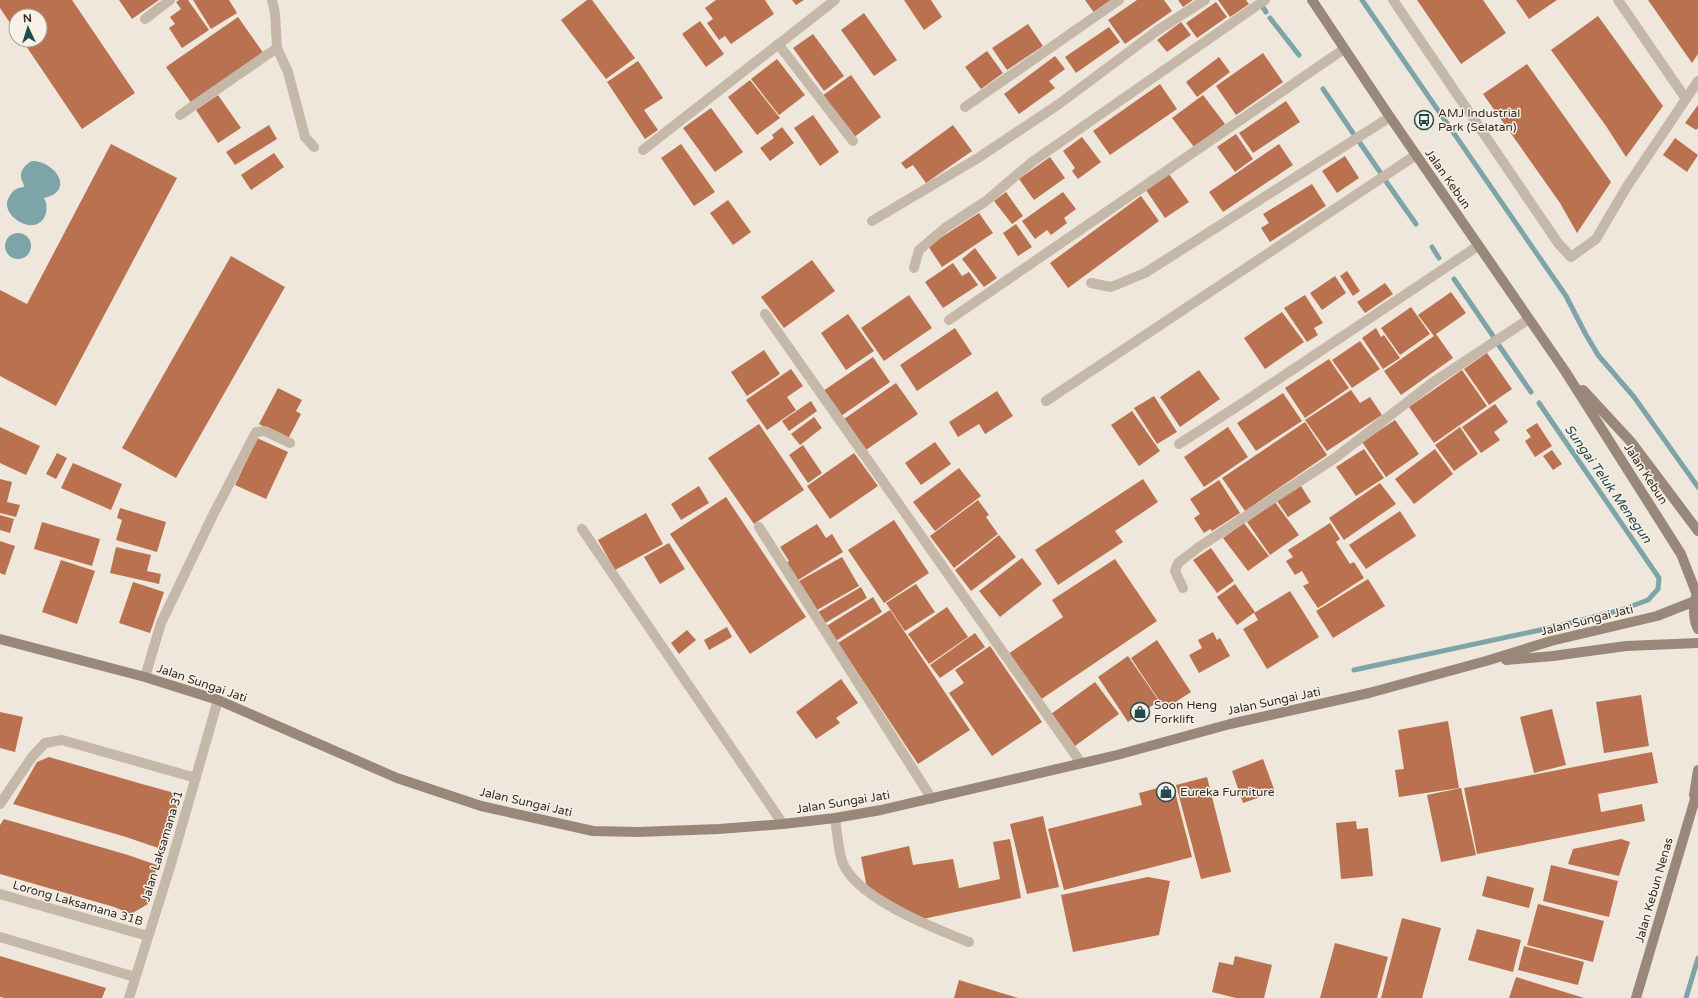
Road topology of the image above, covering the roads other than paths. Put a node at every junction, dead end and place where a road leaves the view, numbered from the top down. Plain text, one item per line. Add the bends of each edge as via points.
1 (170, 0) edge
2 (272, 0) edge
3 (836, 0) edge
4 (1119, 0) edge
5 (1205, 0) edge
6 (1265, 0) edge
7 (1312, 0) edge
8 (1393, 0) edge
9 (1618, 0) edge
10 (145, 19) dead end
11 (778, 44) junction
12 (277, 48) junction
13 (1344, 48) junction
14 (1698, 81) edge
15 (1686, 99) junction
16 (965, 107) dead end
17 (180, 115) dead end
18 (1390, 118) junction
19 (853, 141) dead end
20 (314, 147) dead end
21 (643, 150) dead end
22 (1416, 155) junction
23 (872, 221) dead end
24 (1478, 246) junction
25 (914, 268) dead end
26 (1091, 283) dead end
27 (765, 314) dead end
28 (1529, 319) junction
29 (949, 320) dead end
30 (1565, 371) junction
31 (1046, 401) dead end
32 (290, 443) dead end
33 (1179, 444) dead end
34 (759, 527) dead end
35 (582, 529) dead end
36 (1698, 531) edge
37 (1183, 588) dead end
38 (1696, 596) edge
39 (1698, 629) edge
40 (0, 638) edge
41 (1698, 643) edge
42 (1486, 661) junction
43 (145, 677) junction
44 (218, 700) junction
45 (1081, 763) junction
46 (1698, 770) edge
47 (196, 778) junction
48 (1698, 789) edge
49 (932, 799) junction
50 (1693, 803) junction
51 (0, 804) edge
52 (835, 818) junction
53 (783, 824) junction
54 (0, 894) edge
55 (148, 936) junction
56 (0, 937) edge
57 (969, 942) dead end
58 (135, 977) junction
59 (129, 998) edge
60 (1636, 998) edge

1 - 10 street
2 - 12 street
3 - 11 street
4 - 16 street
5 - 23 street via 1158,30 1059,104 978,158
6 - 25 street via 1032,162 986,201 945,228 919,250
7 - 13 main road, Jalan Kebun
8 - 15 street via 1558,244 1571,257 1596,239 1626,188
9 - 15 street
11 - 19 street
11 - 21 street
12 - 17 street
12 - 20 street via 288,72 305,137
13 - 18 main road, Jalan Kebun
13 - 29 street
14 - 15 street
18 - 22 main road, Jalan Kebun
18 - 26 street via 1145,273 1111,287
22 - 24 main road, Jalan Kebun
22 - 31 street
24 - 28 main road, Jalan Kebun
24 - 33 street
27 - 45 street
28 - 30 main road, Jalan Kebun
28 - 37 street via 1432,383 1335,458 1178,563 1175,571
30 - 36 main road, Jalan Kebun via 1632,443
30 - 38 main road, Jalan Kebun via 1681,554
32 - 43 street via 265,431 256,432 161,623
34 - 49 street
35 - 53 street
38 - 39 main road via 1695,623
38 - 42 main road, Jalan Sungai Jati via 1657,616 1551,641
40 - 43 main road, Jalan Sungai Jati
41 - 42 main road via 1626,646 1554,656
42 - 45 main road, Jalan Sungai Jati via 1369,693 1230,724
43 - 44 main road, Jalan Sungai Jati
44 - 47 street, Jalan Laksamana 31
44 - 53 main road, Jalan Sungai Jati via 397,778 481,806 543,821 593,831 638,832
45 - 49 main road, Jalan Sungai Jati
46 - 50 main road
47 - 51 street via 62,740 45,743 32,757
47 - 55 street, Jalan Laksamana 31
48 - 50 main road, Jalan Kebun Nenas
49 - 52 main road, Jalan Sungai Jati
50 - 60 main road, Jalan Kebun Nenas
52 - 53 main road, Jalan Sungai Jati
52 - 57 street via 842,861 853,879 872,895 921,922
54 - 55 street, Lorong Laksamana 31B
55 - 58 street, Jalan Laksamana 31
56 - 58 street
58 - 59 street, Jalan Laksamana 31

